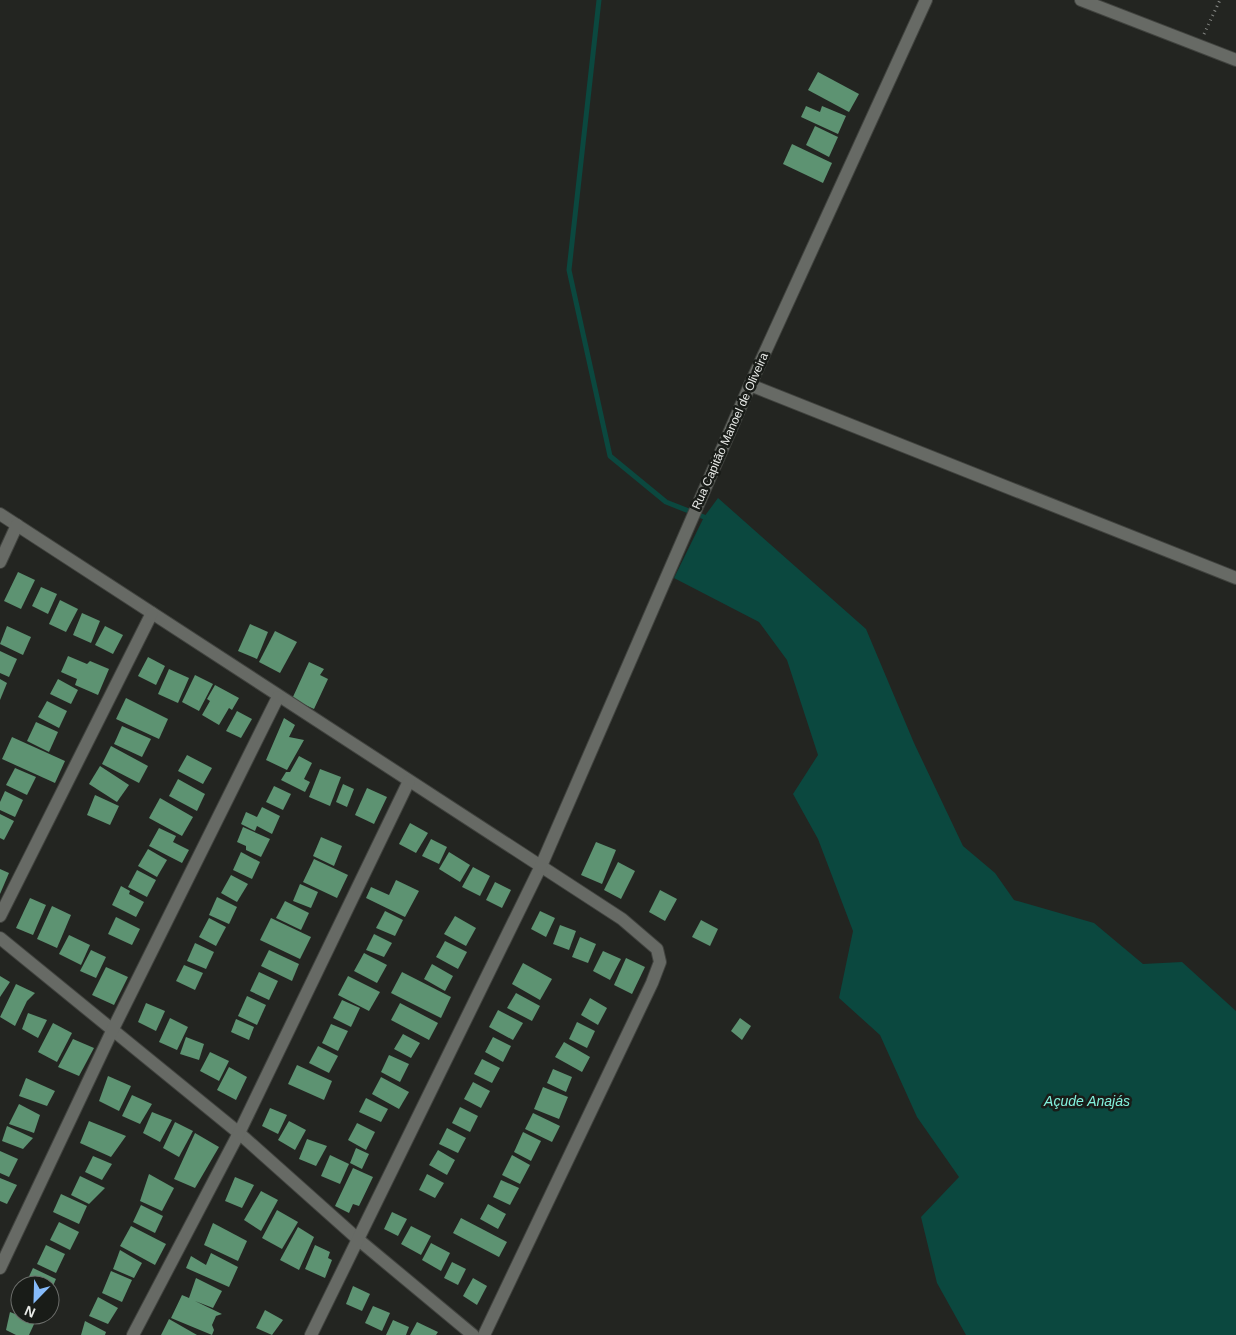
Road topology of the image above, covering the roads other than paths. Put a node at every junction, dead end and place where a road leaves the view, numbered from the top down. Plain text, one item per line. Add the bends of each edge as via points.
1 (926, 0) edge
2 (1081, 0) edge
3 (1236, 60) edge
4 (750, 385) junction
5 (0, 514) edge
6 (17, 525) junction
7 (0, 562) edge
8 (1236, 578) edge
9 (152, 613) junction
10 (278, 697) junction
11 (409, 781) junction
12 (541, 866) junction
13 (0, 916) edge
14 (0, 938) edge
15 (113, 1029) junction
16 (239, 1133) junction
17 (360, 1241) junction
18 (0, 1268) edge
19 (133, 1335) edge
20 (311, 1335) edge
21 (473, 1335) edge
22 (484, 1335) edge

1 - 4 street, Rua Capitão Manoel de Oliveira
2 - 3 street
4 - 8 street
4 - 12 street, Rua Capitão Manoel de Oliveira
5 - 6 street
6 - 7 street
6 - 9 street
9 - 10 street
9 - 13 street
10 - 11 street
10 - 15 street
11 - 12 street
11 - 16 street
12 - 17 street, Rua Capitão Manoel de Oliveira
12 - 22 street via 642,934 657,949 660,962
14 - 15 street
15 - 16 street
15 - 18 street
16 - 17 street
16 - 19 street
17 - 20 street, Rua Capitão Manoel de Oliveira
17 - 21 street

